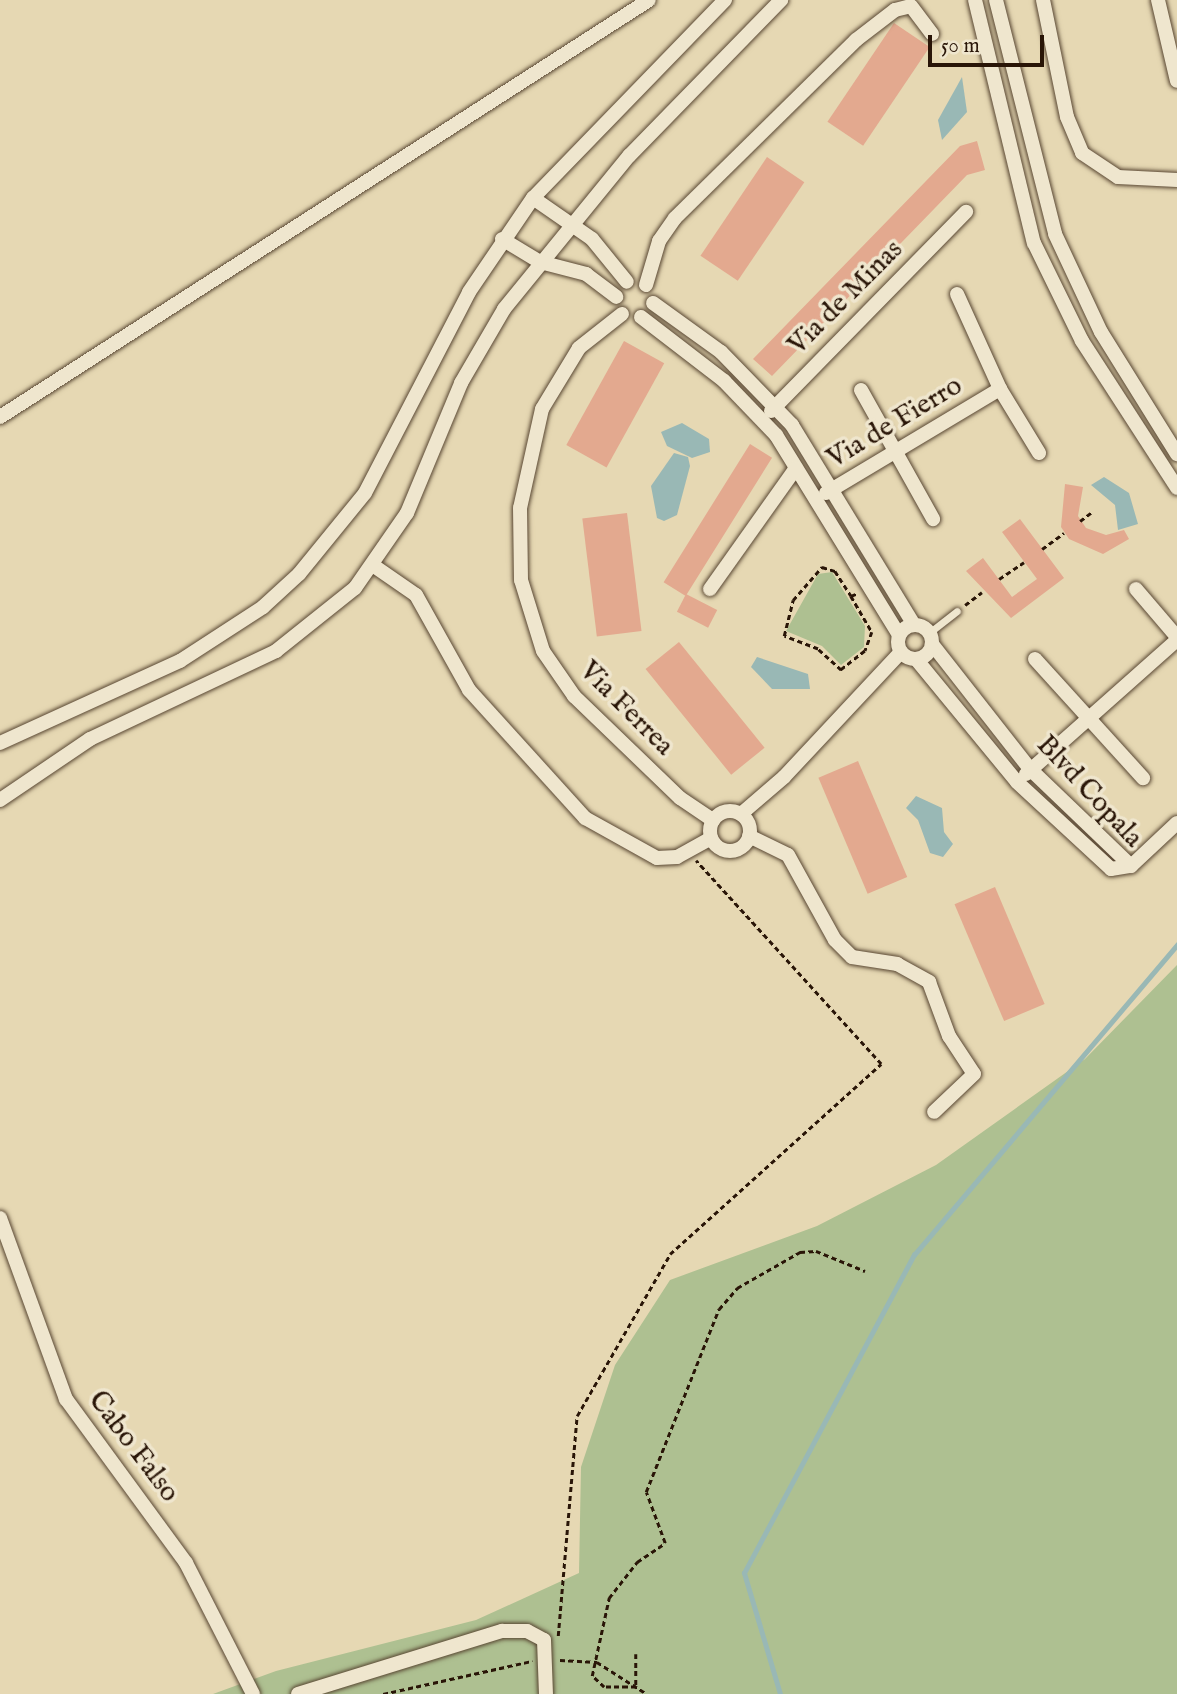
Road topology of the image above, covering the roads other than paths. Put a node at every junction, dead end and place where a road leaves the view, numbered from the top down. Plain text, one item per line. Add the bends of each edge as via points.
1 (649, 0) edge
2 (725, 0) edge
3 (781, 0) edge
4 (975, 0) edge
5 (996, 0) edge
6 (1043, 0) edge
7 (1158, 0) edge
8 (932, 34) dead end
9 (1177, 81) edge
10 (1177, 180) edge
11 (533, 198) junction
12 (966, 212) dead end
13 (568, 224) junction
14 (502, 239) junction
15 (540, 262) junction
16 (1067, 263) junction
17 (1048, 273) junction
18 (627, 282) junction
19 (646, 285) junction
20 (957, 294) dead end
21 (616, 297) junction
22 (653, 303) junction
23 (622, 314) junction
24 (641, 317) junction
25 (1000, 389) junction
26 (861, 390) dead end
27 (776, 405) junction
28 (0, 417) edge
29 (763, 420) junction
30 (1039, 453) dead end
31 (1177, 454) edge
32 (894, 455) junction
33 (796, 468) junction
34 (1177, 488) edge
35 (832, 490) junction
36 (815, 498) junction
37 (933, 519) dead end
38 (373, 566) junction
39 (710, 589) dead end
40 (1136, 589) dead end
41 (957, 611) road end
42 (914, 625) junction
43 (899, 635) junction
44 (931, 638) junction
45 (1177, 638) edge
46 (901, 652) junction
47 (1035, 659) dead end
48 (916, 660) junction
49 (1084, 719) junction
50 (0, 743) edge
51 (1030, 769) junction
52 (1143, 778) dead end
53 (1017, 782) junction
54 (0, 800) edge
55 (741, 814) junction
56 (713, 820) junction
57 (1177, 823) edge
58 (750, 836) junction
59 (711, 838) junction
60 (1131, 866) junction
61 (934, 1112) dead end
62 (0, 1218) edge
63 (253, 1694) edge
64 (298, 1694) edge
65 (546, 1694) edge

1 - 28 street
2 - 11 street
3 - 13 street
4 - 17 street via 1022,204
5 - 16 street via 1028,147
6 - 10 street via 1082,153 1118,177
7 - 9 street
8 - 19 street via 919,10 902,7 835,58 675,218 655,251
11 - 13 street
11 - 14 street
12 - 27 street, Via de Minas
13 - 15 street
13 - 18 street via 599,246
14 - 15 street
14 - 50 street via 365,493 299,574 263,607 180,660
15 - 21 street via 586,274
15 - 38 street via 481,347 407,513
16 - 17 street
16 - 31 street via 1113,355
17 - 34 street via 1082,341
18 - 19 street
18 - 21 street
19 - 22 street
20 - 25 street
21 - 23 street
22 - 24 street
22 - 27 street via 721,352
23 - 24 street
23 - 56 street, Via Ferrea via 579,348 542,409 520,509 523,591 543,651 574,695 680,797
24 - 29 street
25 - 30 street
25 - 32 street, Via de Fierro
26 - 32 street
27 - 29 street, Via de Minas
27 - 35 street
29 - 33 street
32 - 35 street, Via de Fierro
32 - 37 street
33 - 36 street
33 - 39 street
35 - 36 street, Via de Fierro
35 - 42 street
36 - 43 street
38 - 54 street via 331,611 276,651 90,739
38 - 59 street via 416,595 469,690 556,779 585,818 657,858 687,851
40 - 45 street
41 - 44 lane
42 - 43 street
42 - 44 street, Blvd Copala
43 - 46 street
44 - 48 street
44 - 51 street, Blvd Copala
45 - 49 street
46 - 48 street, Blvd Copala
46 - 55 street via 784,777
47 - 49 street
48 - 53 street, Blvd Copala
49 - 51 street
49 - 52 street
51 - 53 street
51 - 60 street, Blvd Copala
53 - 60 street, Blvd Copala via 1111,869
55 - 56 street via 722,812
55 - 58 street
56 - 59 street
57 - 60 street
58 - 59 street via 731,851
58 - 61 street via 788,855 835,940 852,957 897,964 929,982 949,1035 974,1074
62 - 63 street, Cabo Falso via 66,1399 169,1536
64 - 65 street via 502,1631 527,1631 544,1640 552,1660

